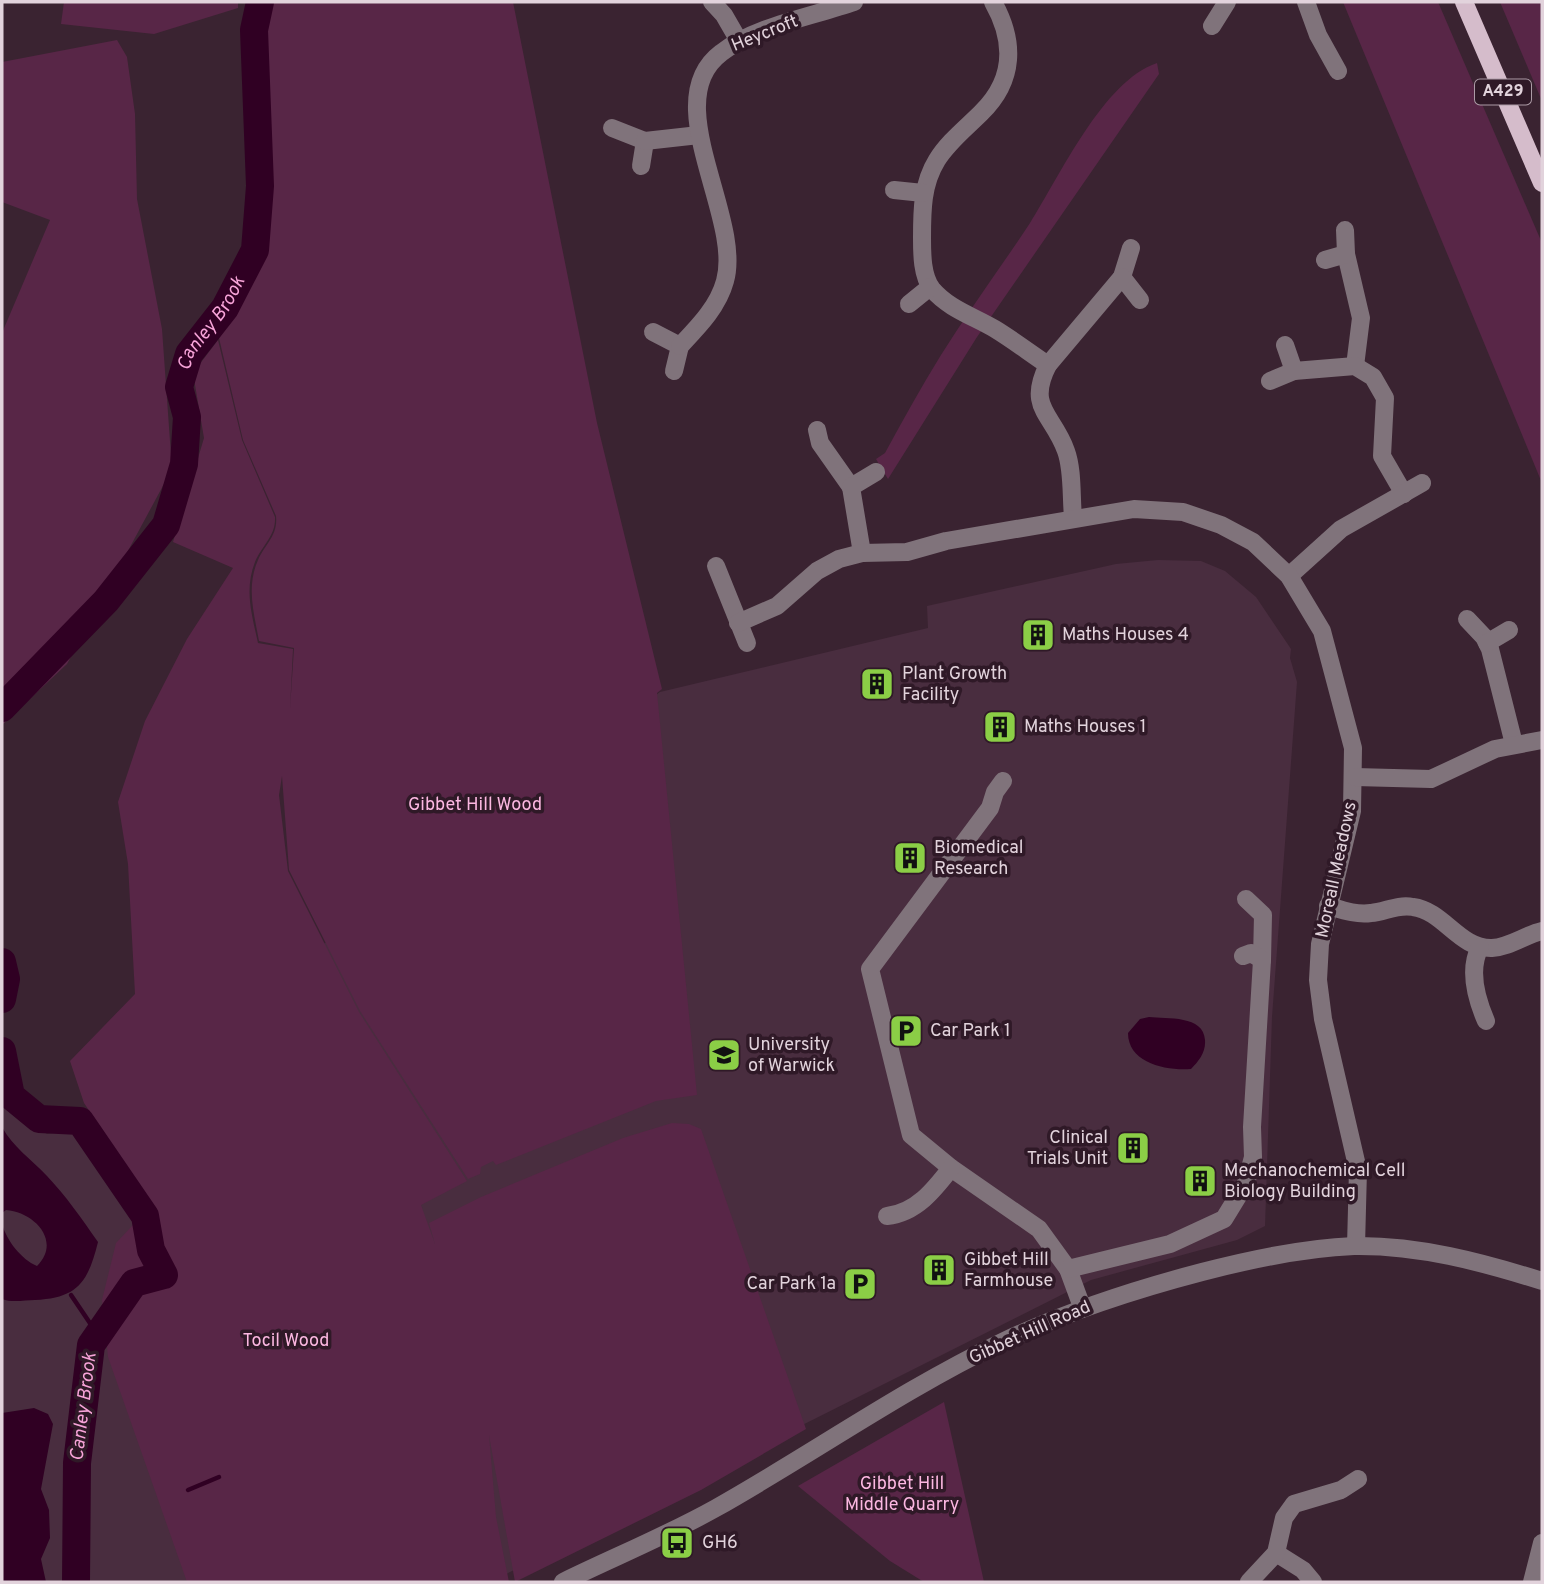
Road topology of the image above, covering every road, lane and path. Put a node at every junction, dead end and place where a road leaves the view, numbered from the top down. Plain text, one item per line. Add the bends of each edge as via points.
1 (712, 2) edge
2 (855, 2) edge
3 (993, 2) edge
4 (1212, 2) edge
5 (1221, 2) edge
6 (1227, 2) edge
7 (1306, 2) edge
8 (1464, 2) edge
9 (1212, 26) dead end
10 (739, 41) junction
11 (1338, 71) dead end
12 (612, 128) dead end
13 (699, 135) junction
14 (645, 141) junction
15 (641, 166) dead end
16 (1542, 183) edge
17 (894, 190) dead end
18 (923, 193) junction
19 (1345, 230) dead end
20 (1131, 248) dead end
21 (1346, 254) junction
22 (1325, 260) dead end
23 (1122, 277) junction
24 (930, 287) junction
25 (1140, 300) dead end
26 (909, 304) dead end
27 (653, 332) dead end
28 (1285, 345) dead end
29 (680, 346) junction
30 (1048, 365) junction
31 (1355, 366) junction
32 (1294, 370) junction
33 (674, 372) dead end
34 (1270, 381) dead end
35 (817, 430) dead end
36 (876, 472) dead end
37 (1422, 483) dead end
38 (851, 487) junction
39 (1404, 494) junction
40 (1073, 517) junction
41 (862, 553) junction
42 (716, 566) dead end
43 (1289, 576) junction
44 (1467, 619) dead end
45 (738, 623) junction
46 (1509, 630) dead end
47 (747, 643) dead end
48 (1487, 643) junction
49 (1542, 740) edge
50 (1514, 744) junction
51 (1355, 778) junction
52 (1003, 781) dead end
53 (1246, 900) dead end
54 (1328, 906) junction
55 (1542, 931) edge
56 (1480, 947) junction
57 (1242, 956) dead end
58 (1262, 960) junction
59 (1486, 1021) dead end
60 (951, 1168) junction
61 (887, 1216) dead end
62 (1356, 1246) junction
63 (1068, 1269) junction
64 (1542, 1281) edge
65 (1082, 1307) junction
66 (1358, 1479) dead end
67 (1542, 1543) edge
68 (1276, 1553) junction
69 (563, 1582) edge
70 (1249, 1582) edge
71 (1313, 1582) edge
72 (1532, 1582) edge

1 - 10 street
2 - 10 street, Heycroft
3 - 18 street via 1005,24 1009,49 1006,75 984,110 936,161
4 - 5 street
6 - 9 street
7 - 11 street
8 - 16 main road, A429
10 - 13 street, Heycroft via 720,53 703,75
12 - 14 street
13 - 14 street
13 - 29 street, Heycroft via 729,256 716,303
14 - 15 street
17 - 18 street
18 - 24 street via 922,260
19 - 21 street
20 - 23 street
21 - 22 street
21 - 31 street via 1361,318
23 - 25 street
23 - 30 street
24 - 26 street
24 - 30 street via 953,308 995,329
27 - 29 street
28 - 32 street
29 - 33 street, Heycroft
30 - 40 street via 1040,380 1041,408 1066,451
31 - 32 street
31 - 39 street via 1383,390 1382,456
32 - 34 street
35 - 38 street via 820,443
36 - 38 street
37 - 39 street
38 - 41 street
39 - 43 street via 1341,529
40 - 41 street, Moreall Meadows via 907,552
40 - 43 street, Moreall Meadows via 1134,509 1193,515 1237,532
41 - 45 street, Moreall Meadows via 828,564 777,606
42 - 45 street
43 - 51 street, Moreall Meadows via 1328,648 1353,748
44 - 48 street
45 - 47 street
46 - 48 street
48 - 50 street
49 - 50 street
50 - 51 street via 1431,779
51 - 54 street, Moreall Meadows via 1344,853
52 - 60 street via 990,808 870,969 911,1135
53 - 58 street via 1263,915
54 - 56 street via 1360,914 1402,906 1418,908
54 - 62 street, Moreall Meadows via 1318,979 1358,1170
55 - 56 street via 1502,947
56 - 59 street via 1474,973
57 - 58 street via 1251,953
58 - 63 street via 1253,1157 1246,1183 1224,1219 1170,1244
60 - 61 street via 930,1195 902,1215
60 - 63 street via 1040,1230
62 - 64 street, Gibbet Hill Road via 1462,1259
62 - 65 street, Gibbet Hill Road via 1241,1262
63 - 65 street
65 - 69 street, Gibbet Hill Road via 1001,1342 718,1507
66 - 68 street via 1341,1490 1293,1504 1284,1518
67 - 72 street
68 - 70 street
68 - 71 street

